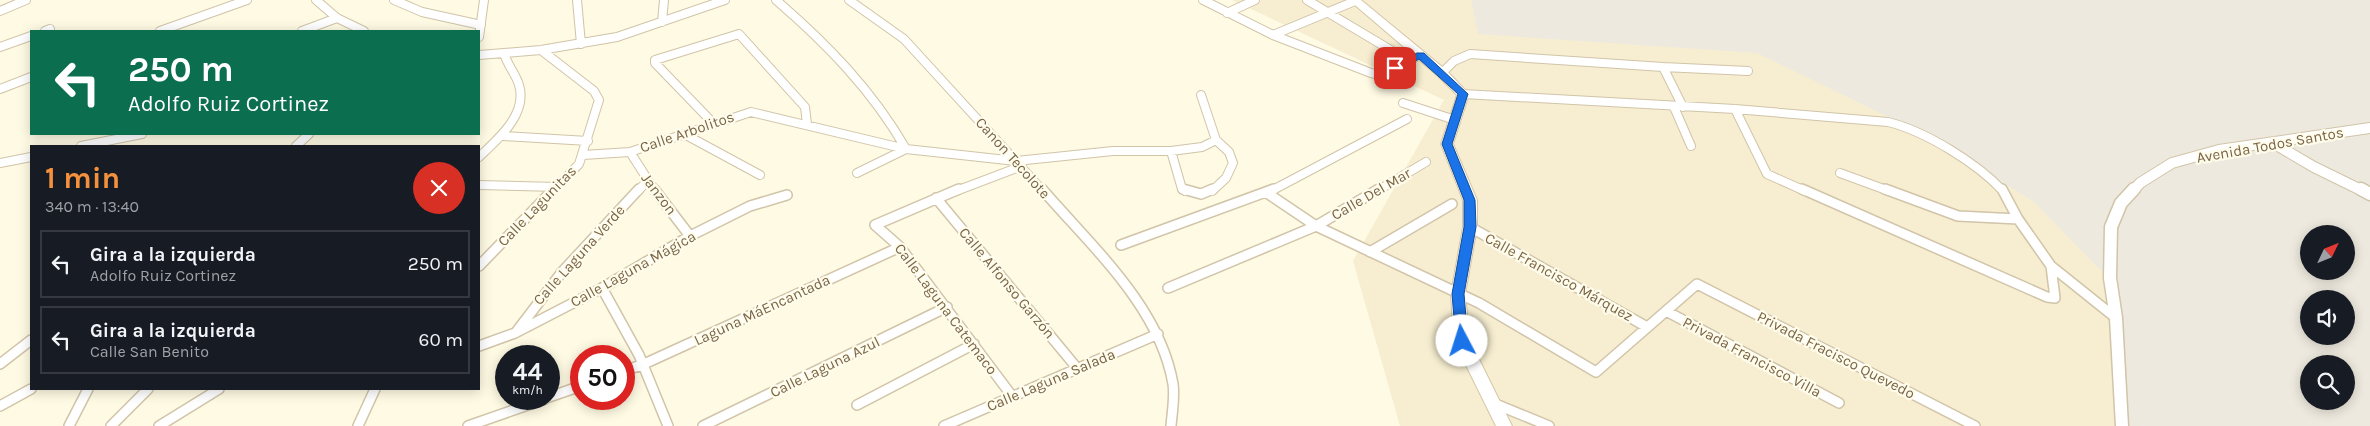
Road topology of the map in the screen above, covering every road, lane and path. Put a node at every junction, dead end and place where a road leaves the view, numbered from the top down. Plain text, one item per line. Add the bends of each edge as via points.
1 (26, 0) edge
2 (247, 0) edge
3 (316, 0) edge
4 (394, 0) edge
5 (484, 0) edge
6 (576, 0) edge
7 (664, 0) edge
8 (725, 0) edge
9 (776, 0) edge
10 (849, 0) edge
11 (1203, 0) edge
12 (1255, 0) edge
13 (1307, 0) edge
14 (1354, 0) edge
15 (236, 2) edge
16 (0, 11) edge
17 (1328, 12) junction
18 (1227, 13) junction
19 (337, 18) junction
20 (662, 22) junction
21 (481, 25) junction
22 (163, 30) edge
23 (305, 30) edge
24 (362, 30) edge
25 (480, 31) edge
26 (30, 36) edge
27 (1274, 36) junction
28 (581, 44) junction
29 (0, 47) edge
30 (541, 50) junction
31 (504, 53) junction
32 (480, 55) edge
33 (1420, 55) junction
34 (1410, 61) junction
35 (1663, 67) junction
36 (1748, 71) dead end
37 (1442, 73) junction
38 (30, 77) edge
39 (0, 88) edge
40 (1463, 94) junction
41 (1201, 95) dead end
42 (1403, 104) dead end
43 (1679, 107) junction
44 (1735, 109) junction
45 (1407, 118) dead end
46 (1455, 120) junction
47 (714, 124) junction
48 (807, 124) junction
49 (2370, 128) edge
50 (137, 135) edge
51 (308, 135) edge
52 (686, 135) junction
53 (503, 136) junction
54 (1216, 140) junction
55 (588, 141) junction
56 (2273, 143) junction
57 (86, 145) edge
58 (297, 145) edge
59 (1691, 146) dead end
60 (906, 149) junction
61 (1171, 151) junction
62 (630, 152) junction
63 (583, 155) junction
64 (30, 156) edge
65 (480, 156) edge
66 (1426, 162) dead end
67 (0, 163) edge
68 (1019, 164) junction
69 (1840, 172) dead end
70 (858, 173) dead end
71 (760, 175) dead end
72 (648, 180) junction
73 (480, 185) edge
74 (558, 187) junction
75 (1267, 193) junction
76 (2370, 194) edge
77 (787, 195) dead end
78 (936, 198) junction
79 (1452, 204) dead end
80 (2018, 219) junction
81 (1316, 226) junction
82 (1470, 227) junction
83 (690, 236) junction
84 (1121, 245) dead end
85 (900, 247) junction
86 (1370, 252) junction
87 (480, 254) edge
88 (489, 255) junction
89 (480, 265) edge
90 (2051, 266) junction
91 (602, 288) junction
92 (1168, 288) dead end
93 (1458, 294) junction
94 (947, 307) junction
95 (1666, 311) junction
96 (2116, 318) junction
97 (1647, 327) junction
98 (515, 333) junction
99 (1158, 334) junction
100 (30, 341) edge
101 (974, 344) junction
102 (480, 346) edge
103 (0, 364) edge
104 (644, 364) junction
105 (635, 367) edge
106 (1077, 368) junction
107 (30, 390) edge
108 (87, 390) edge
109 (147, 390) edge
110 (216, 390) edge
111 (375, 390) edge
112 (1012, 396) junction
113 (1494, 403) junction
114 (1839, 403) dead end
115 (856, 404) dead end
116 (0, 406) edge
117 (514, 410) edge
118 (69, 426) edge
119 (111, 426) edge
120 (159, 426) edge
121 (358, 426) edge
122 (468, 426) edge
123 (668, 426) edge
124 (703, 426) edge
125 (944, 426) edge
126 (1171, 426) edge
127 (1504, 426) edge
128 (1549, 426) edge
129 (1975, 426) edge
130 (2122, 426) edge

1 - 16 street
2 - 15 street
3 - 19 street
4 - 21 street via 422,12
5 - 21 street
6 - 28 street
7 - 20 street
8 - 20 street
9 - 60 street via 821,38 893,123
10 - 68 street, Canon Tecolote via 904,39
11 - 18 street
12 - 18 street
13 - 17 street
14 - 17 street
14 - 33 main road
15 - 22 street
17 - 27 street
17 - 34 street
18 - 27 street
19 - 23 street
19 - 24 street
20 - 28 street
21 - 25 street
26 - 29 street
27 - 34 street via 1380,75
28 - 30 street
30 - 31 street
30 - 55 street, Calle Lagunitas via 594,91 599,100
31 - 32 street
31 - 53 street via 507,66 520,84 521,103
33 - 34 street
33 - 37 main road
35 - 36 street
35 - 37 street via 1470,54 1454,61
35 - 43 street
37 - 40 main road
38 - 39 street
40 - 43 street
40 - 46 main road
41 - 54 street
42 - 46 street
43 - 44 street
43 - 59 street
44 - 80 street via 1888,122 1909,127 1929,136 1990,178 2003,190
44 - 90 street via 1767,174 2055,298
45 - 75 street
46 - 82 main road via 1447,144 1470,200
47 - 48 street, Calle Arbolitos via 751,112
47 - 48 street via 655,60 740,34 805,107
47 - 52 street, Calle Arbolitos
48 - 60 street, Calle Arbolitos
49 - 56 street, Avenida Todos Santos
50 - 57 street
51 - 58 street
52 - 62 street, Calle Arbolitos
52 - 71 street
53 - 55 street
53 - 65 street
54 - 61 street via 1202,147
54 - 61 street via 1230,153 1234,161 1232,170 1218,186 1203,195 1182,190
55 - 63 street, Calle Lagunitas
56 - 76 street
56 - 96 street, Avenida Todos Santos via 2219,150 2172,163 2140,183 2121,203 2111,226 2110,278
60 - 68 street, Calle Arbolitos
60 - 70 street
61 - 68 street via 1113,151
62 - 63 street, Calle Arbolitos
62 - 72 street, Janzon
63 - 74 street, Calle Lagunitas
64 - 67 street
66 - 81 street, Calle Del Mar
68 - 78 street
68 - 99 street, Canon Tecolote via 1137,299
69 - 80 street via 1958,216
72 - 83 street, Janzon
72 - 98 street, Calle Laguna Verde via 532,307
73 - 74 street
74 - 88 street, Calle Lagunitas
75 - 81 street
75 - 84 street
77 - 83 street, Calle Laguna Mágica via 750,206
78 - 85 street, Calle Laguna Catemaco via 875,226
78 - 106 street, Calle Alfonso Garzón
79 - 86 street
80 - 90 street
81 - 86 street
81 - 92 street, Calle Del Mar
82 - 93 main road
82 - 97 street, Calle Francisco Márquez
83 - 91 street, Calle Laguna Mágica
85 - 94 street, Calle Laguna Catemaco
85 - 104 street, Laguna MáEncantada
86 - 93 street
87 - 88 street
88 - 89 street, Calle Lagunitas
90 - 96 street
91 - 98 street, Calle Laguna Mágica
91 - 104 street
93 - 97 street via 1596,372
93 - 113 main road via 1462,341
94 - 101 street, Calle Laguna Catemaco
94 - 124 street, Calle Laguna Azul
95 - 97 street
95 - 114 street, Privada Francisco Villa
95 - 129 street, Privada Fracisco Quevedo via 1697,284
96 - 130 street, Avenida Todos Santos
98 - 102 street, Calle Laguna Mágica
99 - 106 street, Calle Laguna Salada
99 - 126 street, Canon Tecolote via 1173,385
100 - 103 street
101 - 112 street, Calle Laguna Catemaco
101 - 115 street
104 - 105 street, Laguna MáEncantada
104 - 123 street
106 - 112 street, Calle Laguna Salada
107 - 116 street
108 - 118 street
109 - 119 street
110 - 120 street
111 - 121 street
112 - 125 street, Calle Laguna Salada
113 - 127 main road
113 - 128 street
117 - 122 street

